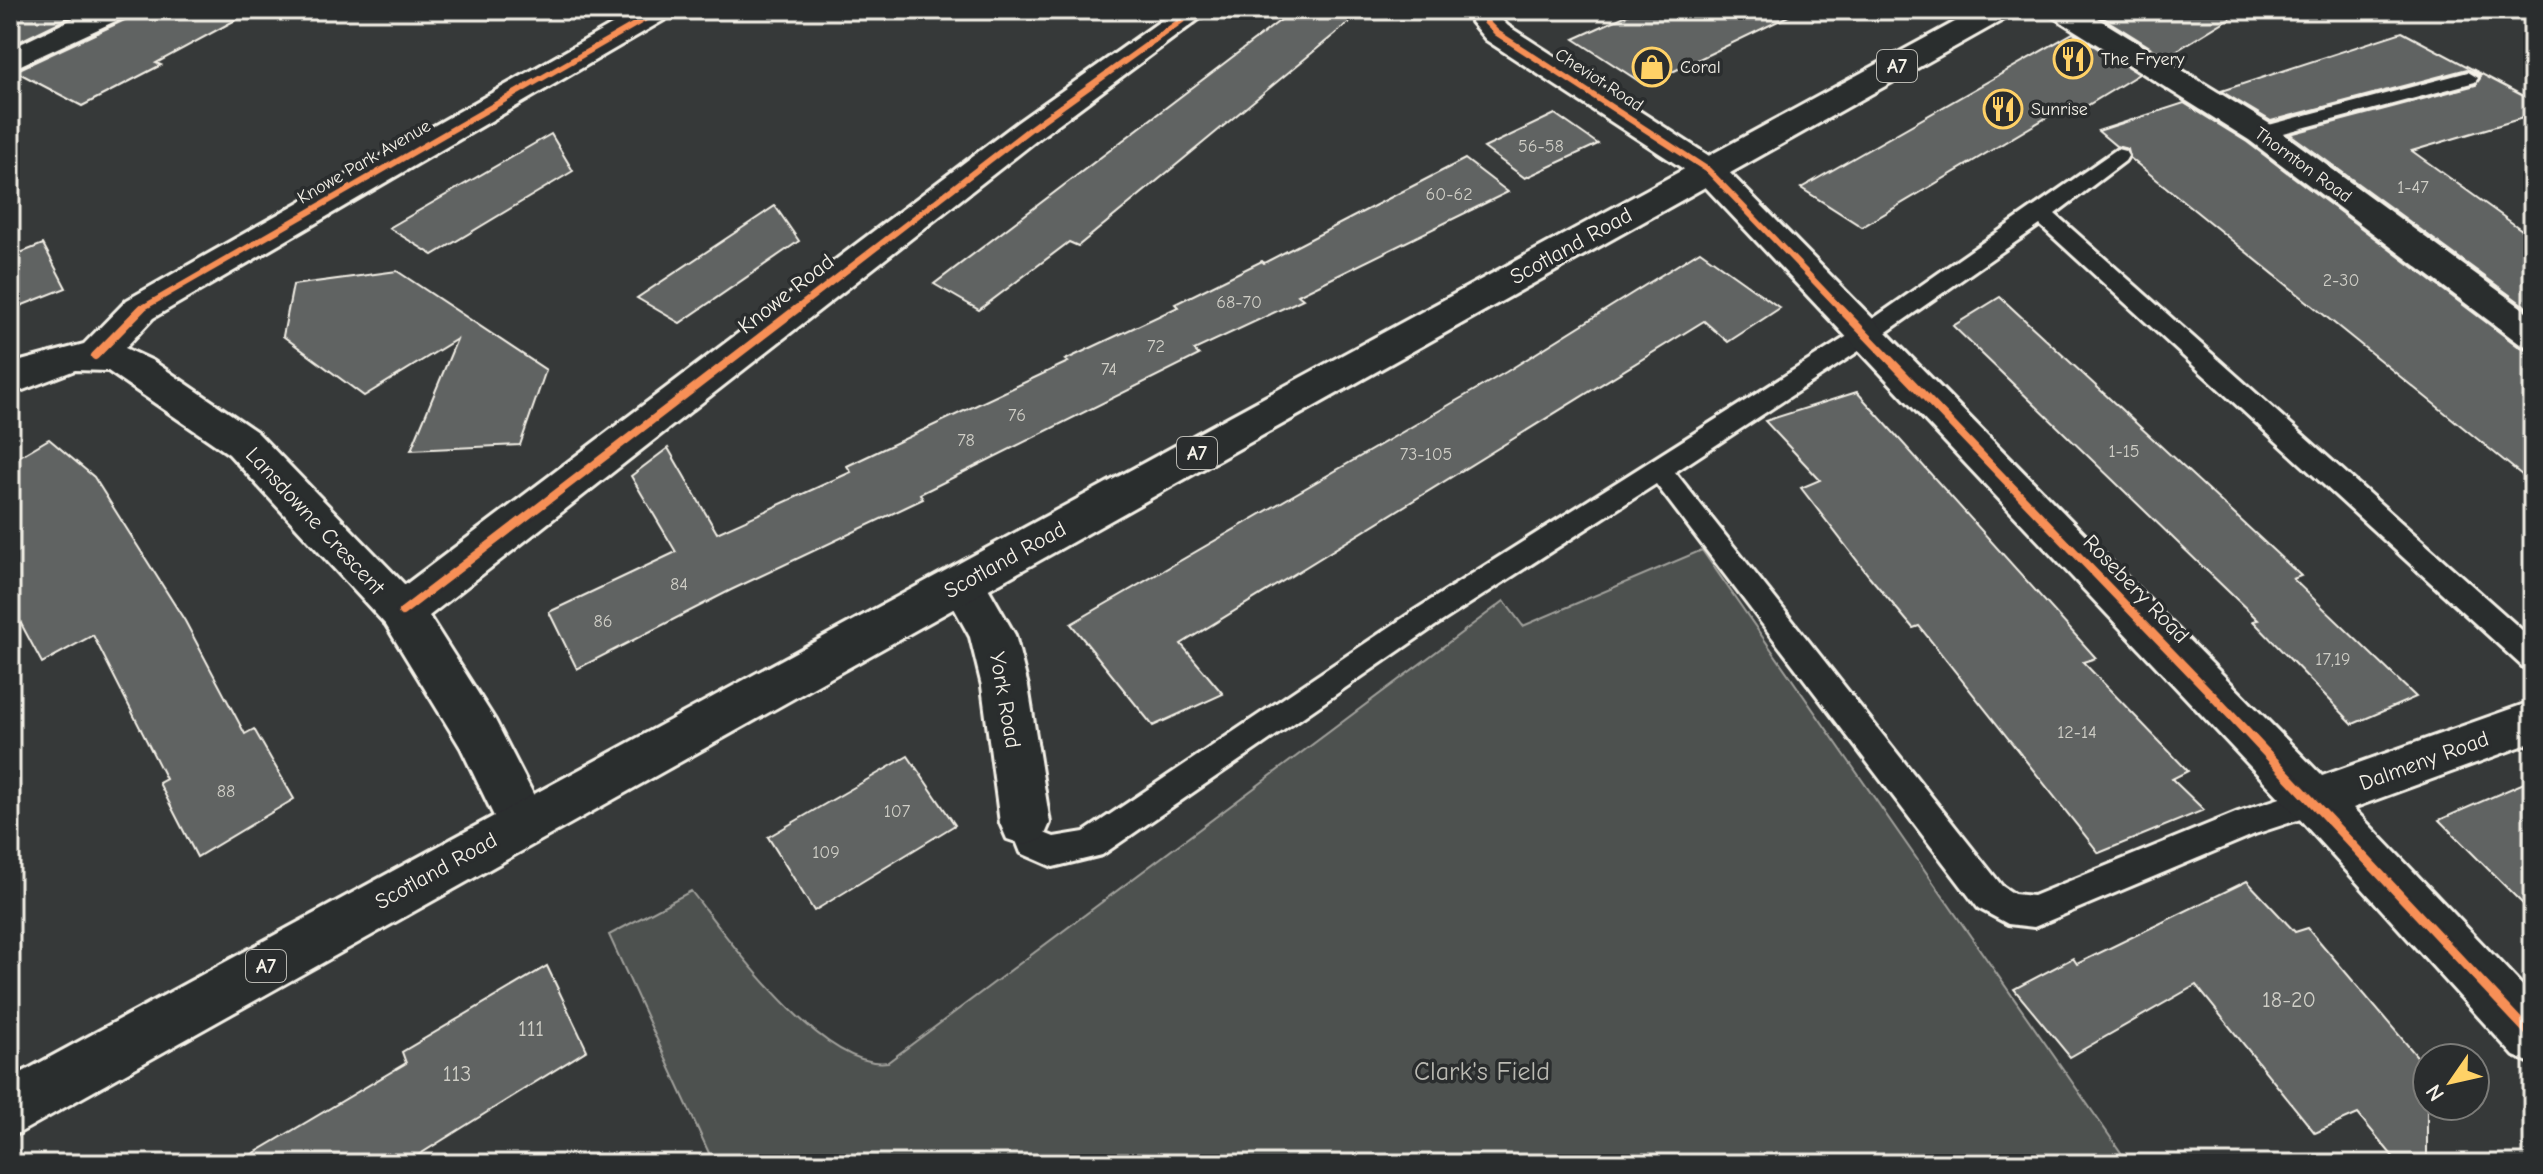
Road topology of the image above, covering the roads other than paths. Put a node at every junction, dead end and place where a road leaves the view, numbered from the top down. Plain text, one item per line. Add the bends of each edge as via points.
1 (115, 10) edge
2 (660, 10) edge
3 (1196, 10) edge
4 (1489, 10) edge
5 (1999, 10) edge
6 (2063, 10) edge
7 (10, 61) edge
8 (2468, 78) dead end
9 (2261, 133) junction
10 (2117, 156) dead end
11 (1708, 170) junction
12 (2042, 214) junction
13 (1868, 335) junction
14 (2533, 335) edge
15 (95, 356) junction
16 (10, 381) edge
17 (1660, 471) junction
18 (963, 584) junction
19 (402, 612) junction
20 (2533, 658) edge
21 (2533, 721) edge
22 (2314, 801) junction
23 (523, 823) junction
24 (1025, 823) joint
25 (2533, 1037) edge
26 (10, 1110) edge

1 - 7 street
2 - 15 street, Knowe Park Avenue via 140,309
3 - 19 street, Knowe Road via 1030,129
4 - 11 street, Cheviot Road via 1486,22 1497,33
5 - 11 street, Scotland Road / A7
6 - 9 street, Thornton Road
8 - 9 lane
9 - 14 street, Thornton Road
10 - 12 lane
11 - 13 street, Rosebery Road
11 - 18 street, Scotland Road / A7
12 - 13 lane
12 - 20 lane
13 - 17 lane
13 - 22 street, Rosebery Road
15 - 16 street, Lansdowne Crescent via 53,362
15 - 19 street, Lansdowne Crescent via 114,358 139,371 243,443
17 - 22 lane via 1990,897 2008,909 2034,912 2249,822
17 - 24 lane via 1424,619 1091,845 1053,852 1032,843
18 - 23 street, Scotland Road / A7
18 - 24 street, York Road via 992,635
19 - 23 street, Lansdowne Crescent via 478,734
21 - 22 street, Dalmeny Road
22 - 25 street, Rosebery Road
23 - 26 street, Scotland Road / A7

